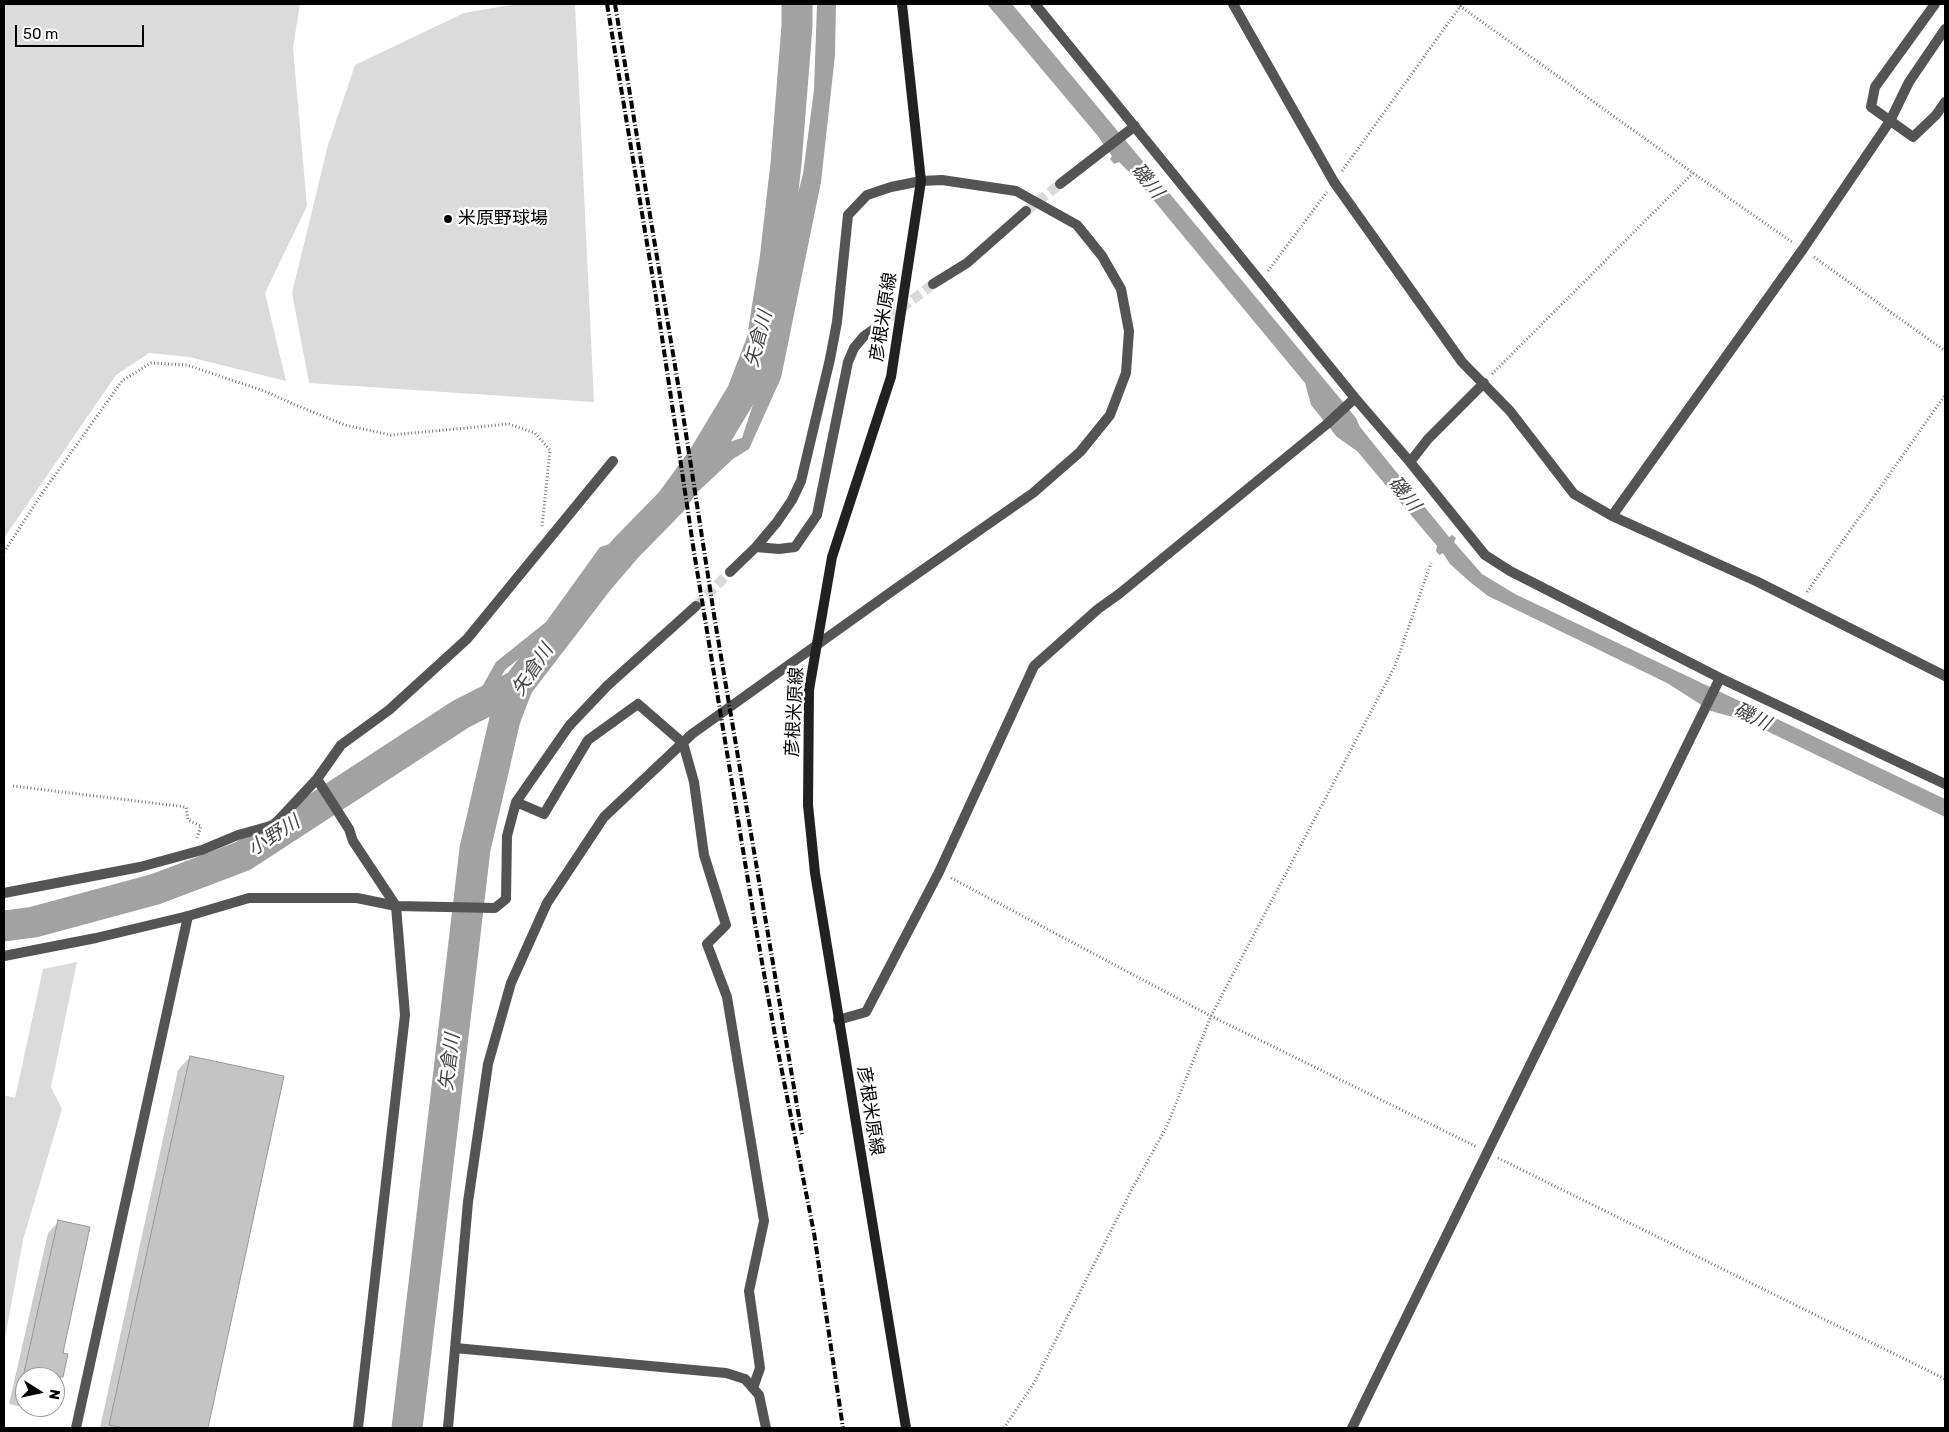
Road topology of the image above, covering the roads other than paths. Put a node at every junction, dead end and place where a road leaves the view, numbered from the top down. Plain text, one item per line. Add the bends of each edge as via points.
1 (902, 4) edge
2 (1035, 4) edge
3 (1233, 4) edge
4 (1935, 4) edge
5 (1945, 29) edge
6 (1945, 102) edge
7 (1890, 121) junction
8 (1135, 126) junction
9 (921, 180) junction
10 (1060, 184) tunnel mouth
11 (1026, 211) tunnel mouth
12 (933, 284) tunnel mouth
13 (877, 327) tunnel mouth
14 (1484, 383) junction
15 (1352, 401) junction
16 (613, 461) dead end
17 (1410, 462) junction
18 (1612, 516) junction
19 (756, 547) junction
20 (730, 572) tunnel mouth
21 (696, 606) tunnel mouth
22 (1945, 676) edge
23 (1718, 681) junction
24 (683, 743) junction
25 (317, 779) junction
26 (1945, 784) edge
27 (516, 802) junction
28 (4, 893) edge
29 (396, 906) junction
30 (188, 916) junction
31 (4, 956) edge
32 (838, 1020) junction
33 (455, 1348) junction
34 (753, 1388) junction
35 (76, 1428) edge
36 (358, 1428) edge
37 (448, 1428) edge
38 (766, 1428) edge
39 (906, 1428) edge
40 (1352, 1428) edge

1 - 9 main road, 彦根米原線
2 - 8 street
3 - 14 street via 1334,182 1462,362
4 - 7 street via 1875,87 1871,106
5 - 7 street via 1908,82
6 - 7 street via 1913,137
7 - 18 street via 1804,250
8 - 10 street
8 - 15 street
9 - 19 street via 867,195 848,215 835,332 801,481 792,500
9 - 24 street via 942,180 1016,192 1076,225 1102,256 1121,290 1129,330 1126,373 1110,415 1080,452 1033,493
9 - 32 main road, 彦根米原線 via 891,377 832,557 809,690 808,805
11 - 12 street via 967,263
13 - 19 street via 859,342 848,362 817,515 795,547
14 - 17 street via 1428,439
14 - 18 street via 1510,411 1574,494
15 - 17 street
15 - 32 street via 1098,609 1034,666 939,872 866,1012
16 - 25 street via 467,638 389,710 341,745
17 - 23 street via 1485,556
18 - 22 street via 1800,603
19 - 20 street
21 - 27 street via 607,686 569,726
23 - 26 street
23 - 40 street
24 - 27 street via 638,704 588,740 544,814
24 - 33 street via 604,817 547,903 511,983 488,1064 468,1202
24 - 34 street via 694,782 704,855 726,925 707,944 727,997 764,1221 748,1291 760,1368
25 - 28 street via 274,824 140,868
25 - 29 street
27 - 29 street via 507,836 506,899 495,908
29 - 30 street via 356,898 249,898
29 - 36 street via 405,1015
30 - 31 street
30 - 35 street
32 - 39 main road, 彦根米原線
33 - 34 street via 726,1373 745,1379
33 - 37 street
34 - 38 street via 759,1395

